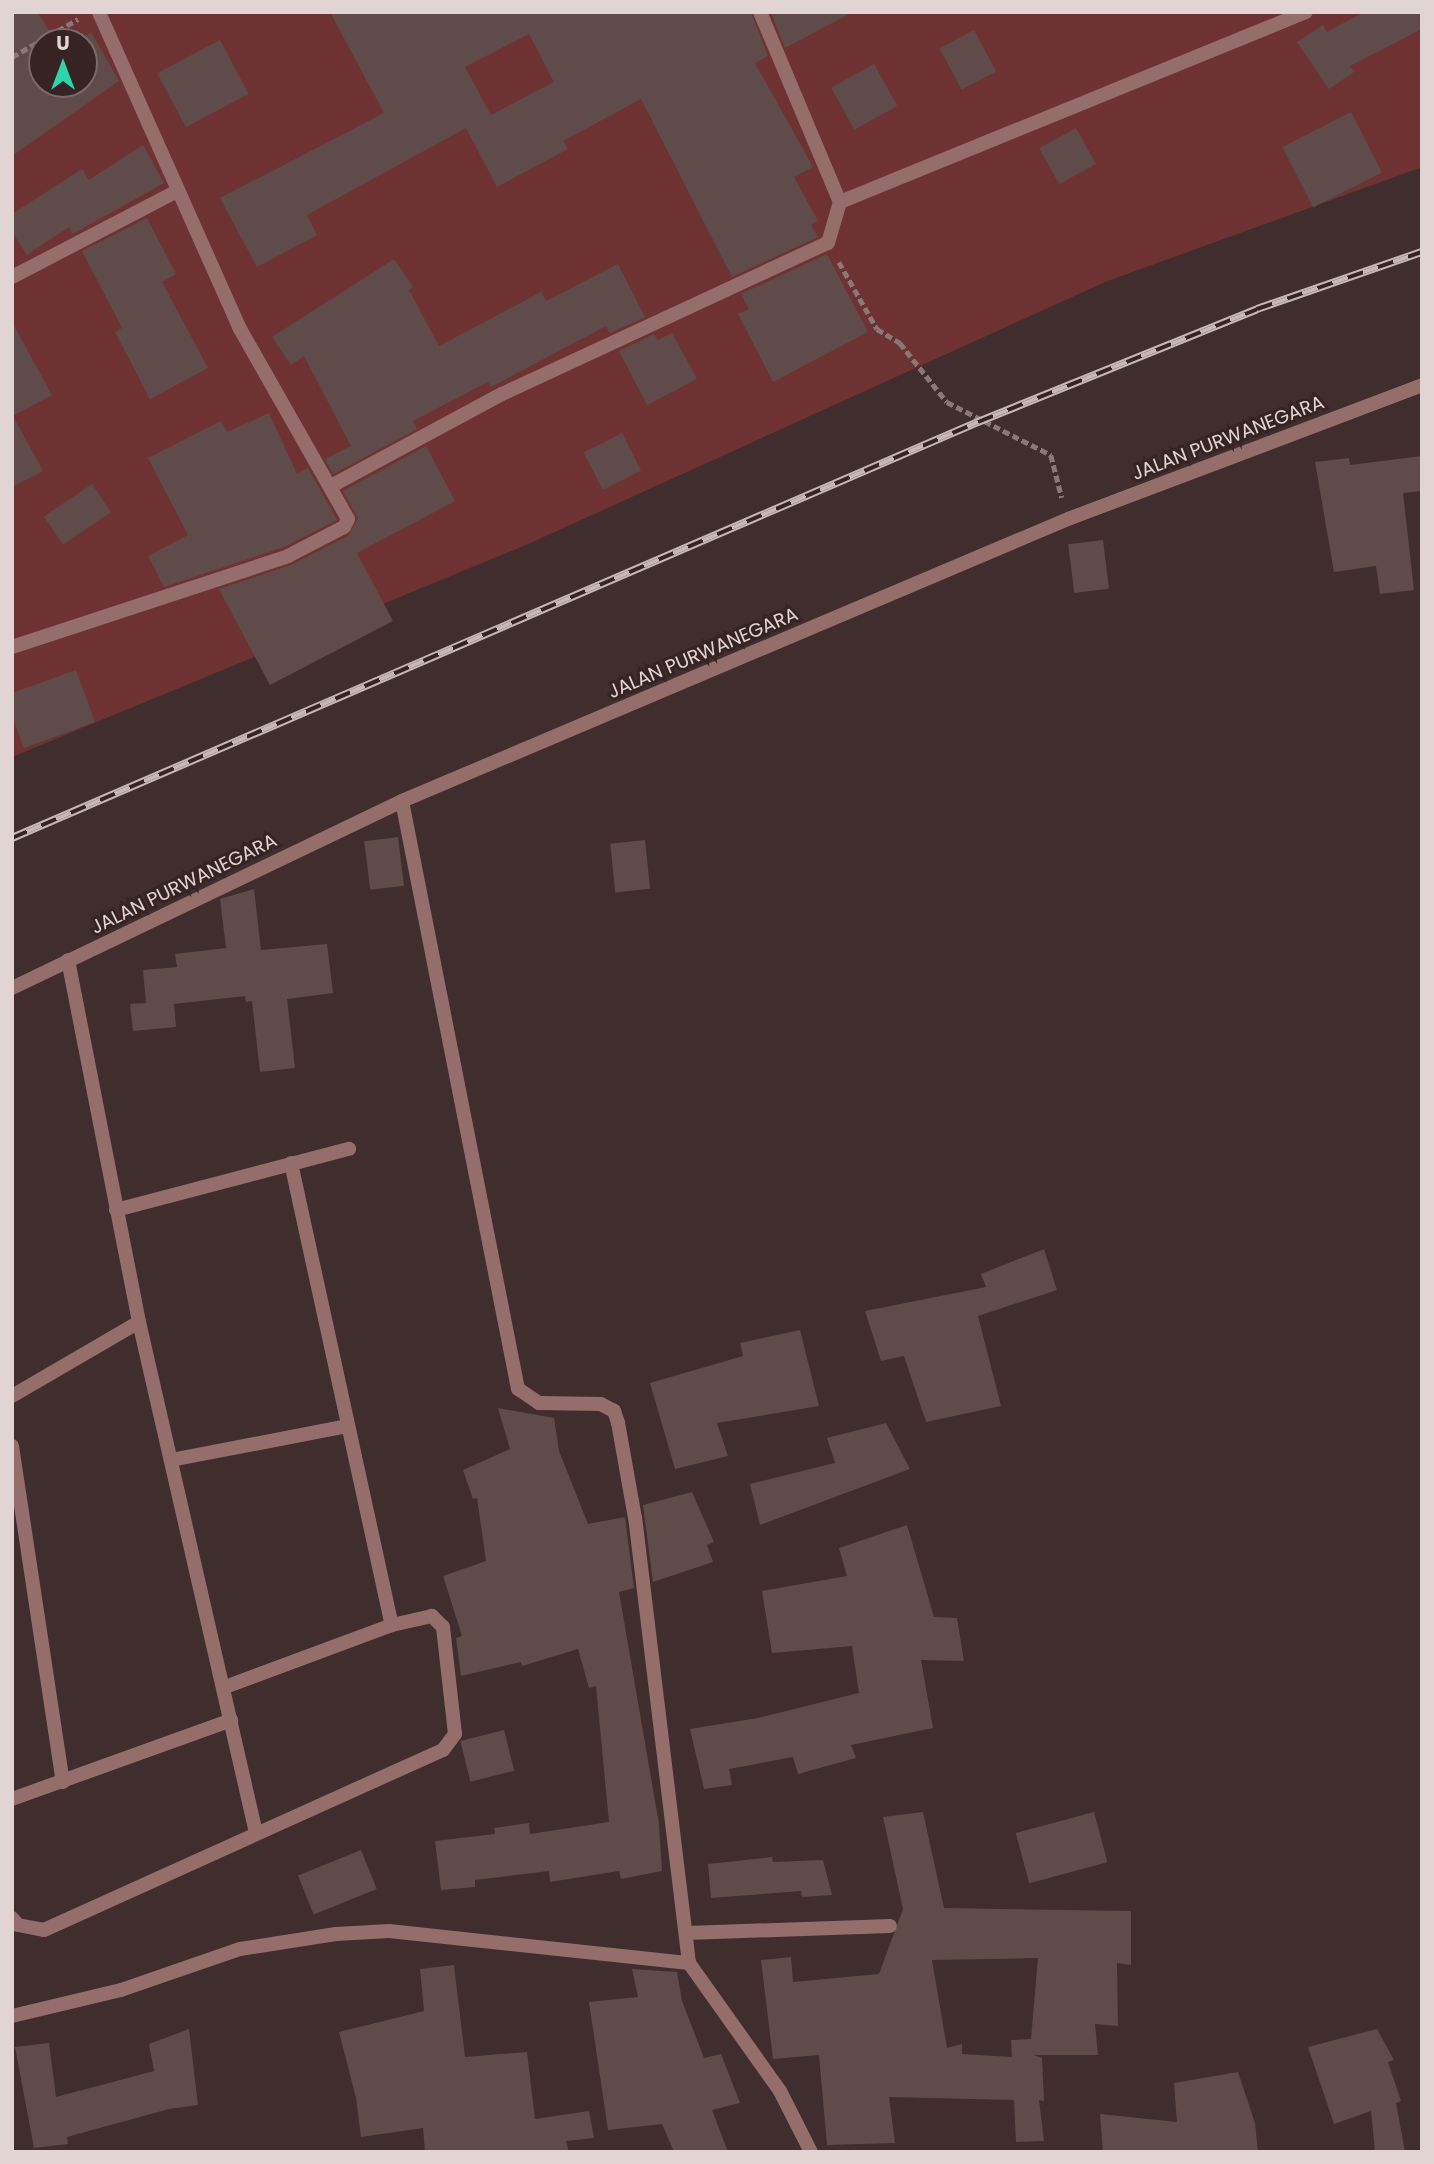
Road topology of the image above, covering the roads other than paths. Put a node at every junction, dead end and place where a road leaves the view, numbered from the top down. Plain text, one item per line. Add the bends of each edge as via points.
1 (99, 12) edge
2 (760, 12) edge
3 (1307, 12) edge
4 (177, 191) junction
5 (839, 202) junction
6 (12, 277) edge
7 (1422, 385) edge
8 (331, 486) junction
9 (12, 647) edge
10 (402, 801) junction
11 (68, 960) junction
12 (12, 988) edge
13 (349, 1149) dead end
14 (291, 1163) junction
15 (116, 1210) junction
16 (139, 1322) junction
17 (12, 1396) edge
18 (347, 1426) junction
19 (12, 1446) edge
20 (171, 1460) junction
21 (392, 1625) junction
22 (225, 1687) junction
23 (231, 1720) junction
24 (63, 1782) junction
25 (12, 1799) edge
26 (256, 1833) junction
27 (12, 1918) edge
28 (890, 1926) dead end
29 (687, 1933) junction
30 (689, 1963) junction
31 (12, 2016) edge
32 (811, 2152) edge

1 - 4 street
2 - 5 street
3 - 5 street
4 - 6 street
4 - 8 street via 240,329
5 - 8 street via 828,243 502,394
7 - 10 street, JALAN PURWANEGARA via 1068,519
8 - 9 street via 347,514 346,523 288,556
10 - 11 street, JALAN PURWANEGARA
10 - 29 street via 519,1389 538,1403 601,1404 614,1411 618,1423
11 - 12 street, JALAN PURWANEGARA
11 - 15 street
13 - 14 street
14 - 15 street
14 - 18 street
15 - 16 street
16 - 17 street
16 - 20 street
18 - 20 street
18 - 21 street
19 - 24 street
20 - 22 street
21 - 22 street
21 - 26 street via 424,1616 439,1619 457,1725 450,1743
22 - 23 street
23 - 24 street
23 - 26 street
24 - 25 street
26 - 27 street via 44,1930 18,1925
28 - 29 street
29 - 30 street
30 - 31 street via 389,1931 336,1934 240,1949 121,1990
30 - 32 street via 780,2091

